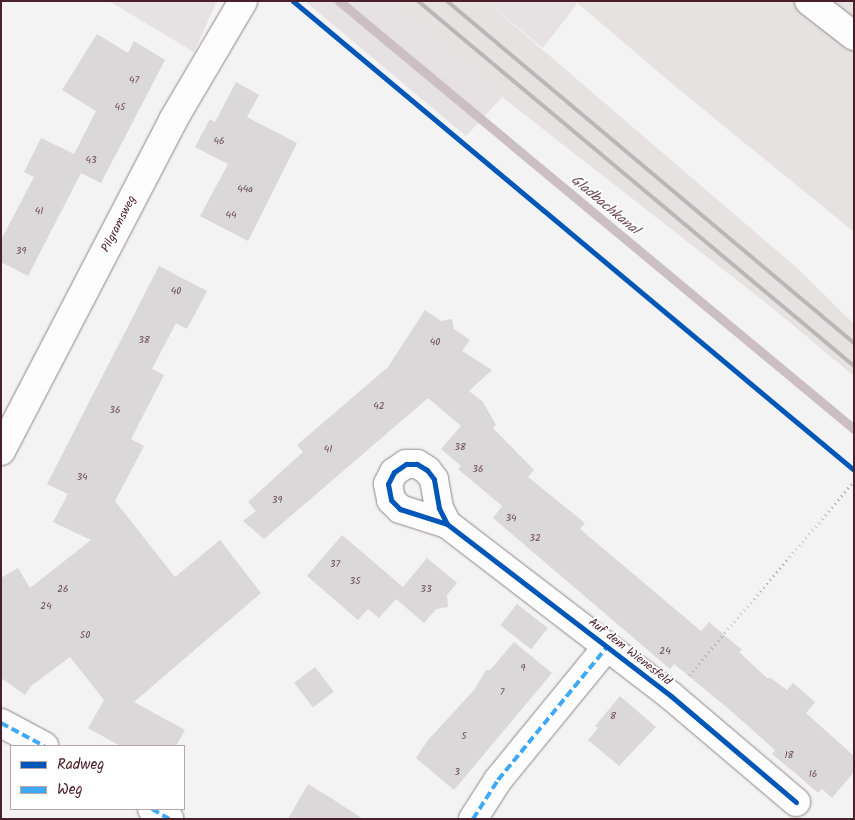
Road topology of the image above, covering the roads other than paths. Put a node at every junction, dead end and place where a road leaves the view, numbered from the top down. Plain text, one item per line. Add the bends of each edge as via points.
1 (243, 1) edge
2 (809, 1) edge
3 (854, 36) edge
4 (1, 451) edge
5 (447, 524) dead end
6 (607, 647) junction
7 (1, 723) edge
8 (42, 745) edge
9 (796, 802) dead end
10 (154, 810) edge
11 (169, 819) edge
12 (473, 819) edge

1 - 4 street, Pilgramsweg via 173,120
2 - 3 street
5 - 6 street, Auf dem Wienesfeld
6 - 9 street, Auf dem Wienesfeld via 671,696
6 - 12 street, Auf dem Wienesfeld via 498,780
7 - 8 street
10 - 11 street

